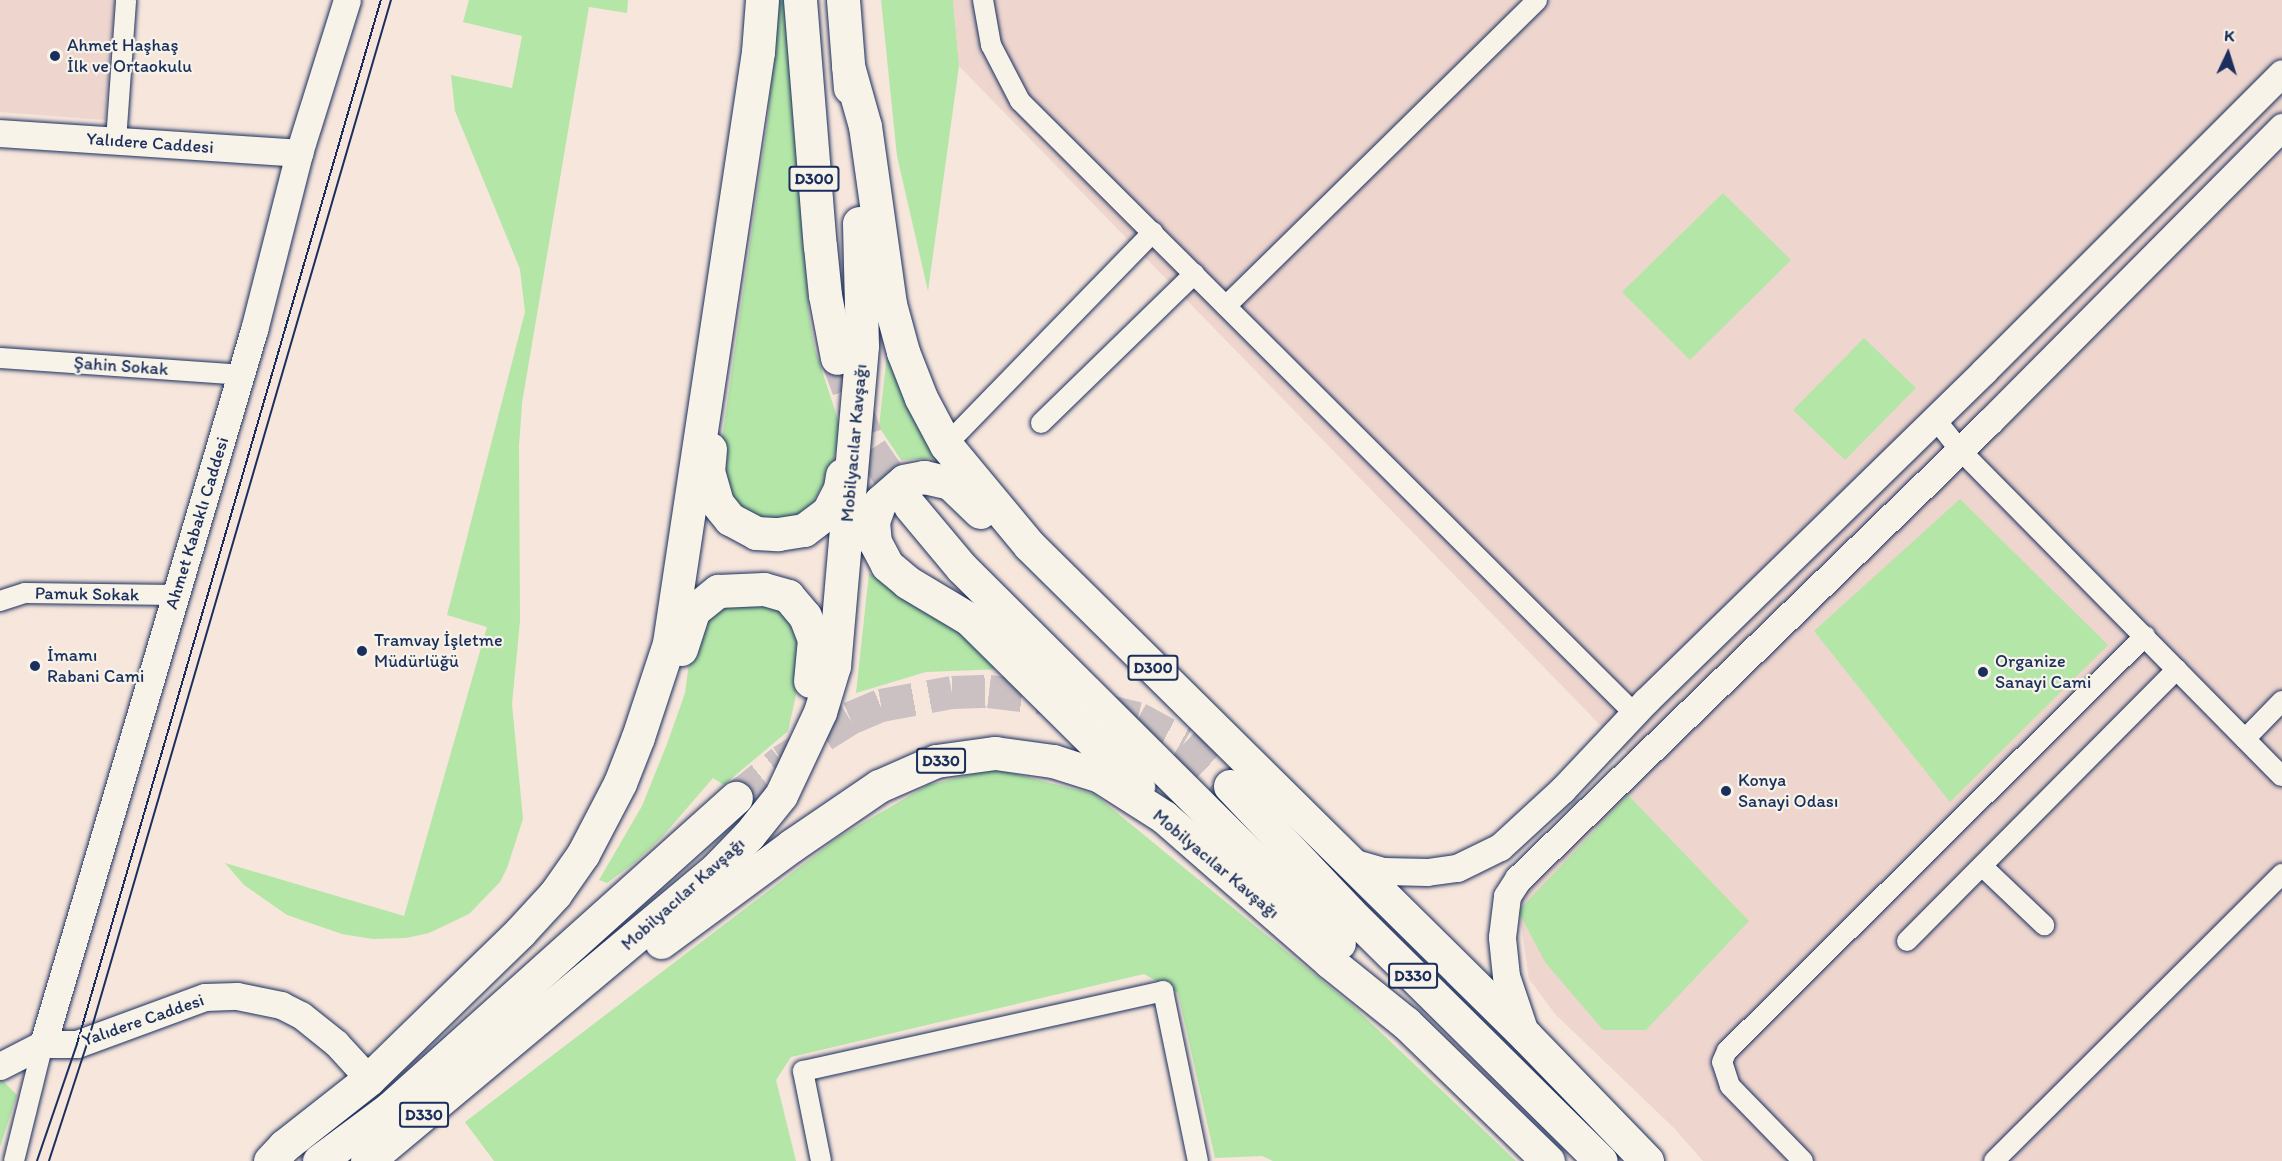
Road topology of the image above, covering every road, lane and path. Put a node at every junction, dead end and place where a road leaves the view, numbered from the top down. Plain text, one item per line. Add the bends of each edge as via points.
1 (126, 0) edge
2 (347, 0) edge
3 (762, 0) edge
4 (800, 0) edge
5 (843, 0) edge
6 (983, 0) edge
7 (1537, 0) edge
8 (848, 66) junction
9 (2282, 73) edge
10 (2282, 126) edge
11 (0, 133) edge
12 (116, 141) junction
13 (299, 153) junction
14 (1153, 232) junction
15 (1194, 274) junction
16 (1226, 306) junction
17 (713, 339) junction
18 (0, 358) edge
19 (837, 358) tunnel mouth
20 (241, 375) junction
21 (859, 386) junction
22 (1935, 419) junction
23 (1041, 423) dead end
24 (946, 445) junction
25 (1960, 450) junction
26 (910, 506) tunnel mouth
27 (1029, 545) junction
28 (175, 595) junction
29 (0, 601) edge
30 (2145, 636) junction
31 (2177, 669) junction
32 (2282, 701) edge
33 (1634, 712) junction
34 (638, 737) junction
35 (2245, 739) junction
36 (798, 757) junction
37 (2282, 776) edge
38 (1230, 786) tunnel mouth
39 (736, 798) tunnel mouth
40 (1348, 861) junction
41 (1982, 866) junction
42 (1223, 870) junction
43 (2282, 874) edge
44 (2044, 925) dead end
45 (1907, 941) dead end
46 (1406, 1023) junction
47 (1527, 1036) junction
48 (43, 1044) junction
49 (0, 1066) edge
50 (480, 1069) junction
51 (369, 1078) junction
52 (14, 1161) edge
53 (270, 1161) edge
54 (319, 1161) edge
55 (367, 1161) edge
56 (821, 1161) edge
57 (1198, 1161) edge
58 (1548, 1161) edge
59 (1601, 1161) edge
60 (1647, 1161) edge
61 (1803, 1161) edge
62 (1995, 1161) edge

1 - 12 street
2 - 13 street, Ahmet Kabaklı Caddesi
3 - 17 highway via 758,52
4 - 19 highway, Mobilyacılar Kavşağı / D300 via 825,295
5 - 8 highway, D300
6 - 14 street via 991,45 1020,100
7 - 16 street
8 - 21 highway, Mobilyacılar Kavşağı via 862,281
8 - 24 highway, D300 via 865,126 890,304 921,398
9 - 22 street
10 - 25 street
11 - 12 street, Yalıdere Caddesi
12 - 13 street, Yalıdere Caddesi
13 - 20 street, Ahmet Kabaklı Caddesi
14 - 15 street
14 - 24 street
15 - 16 street
15 - 23 street
16 - 33 street
17 - 21 highway via 708,471 717,503 730,519 756,533 804,530 828,512 840,488
17 - 34 highway via 669,643
18 - 20 street, Şahin Sokak
20 - 28 street, Ahmet Kabaklı Caddesi
21 - 36 highway, Mobilyacılar Kavşağı via 834,666 820,712
22 - 25 street
22 - 33 street
24 - 27 highway, D300
25 - 30 street
25 - 47 street via 1518,879 1507,896 1502,937 1506,976
26 - 46 highway, Mobilyacılar Kavşağı via 970,576 1353,957
27 - 40 highway, D300
27 - 42 highway via 993,524 950,483 924,477 904,481 891,491 880,502 873,521 874,542 887,565 907,582 969,619
28 - 29 street, Pamuk Sokak via 25,593
28 - 48 street, Ahmet Kabaklı Caddesi
30 - 31 street
30 - 61 street via 1727,1052 1722,1062 1730,1086
31 - 35 street
31 - 41 street
32 - 35 street
33 - 40 street via 1563,789 1500,847 1457,868 1426,872 1384,872
34 - 36 highway via 669,692 693,610 718,591 764,589 788,596 805,616 814,639
34 - 51 highway via 620,783 583,854 555,894
35 - 37 street
36 - 50 highway, Mobilyacılar Kavşağı via 781,795 715,870
38 - 59 highway, D330 via 1358,921
39 - 54 highway, Mobilyacılar Kavşağı / D330 via 389,1109
40 - 47 highway, D300
41 - 44 street
41 - 45 street
42 - 46 highway, Mobilyacılar Kavşağı / D330
42 - 50 highway, Mobilyacılar Kavşağı / D330 via 1164,817 1100,776 1053,761 995,753 936,761 879,786 791,846 577,1005
43 - 62 street
46 - 58 highway, D330
47 - 60 highway, D300
48 - 49 street, Yalıdere Caddesi
48 - 51 street, Yalıdere Caddesi via 77,1044 205,997 237,996 281,1005 301,1015 336,1043
48 - 52 street
50 - 55 highway, D330
51 - 53 highway
56 - 57 street via 803,1071 1163,991

